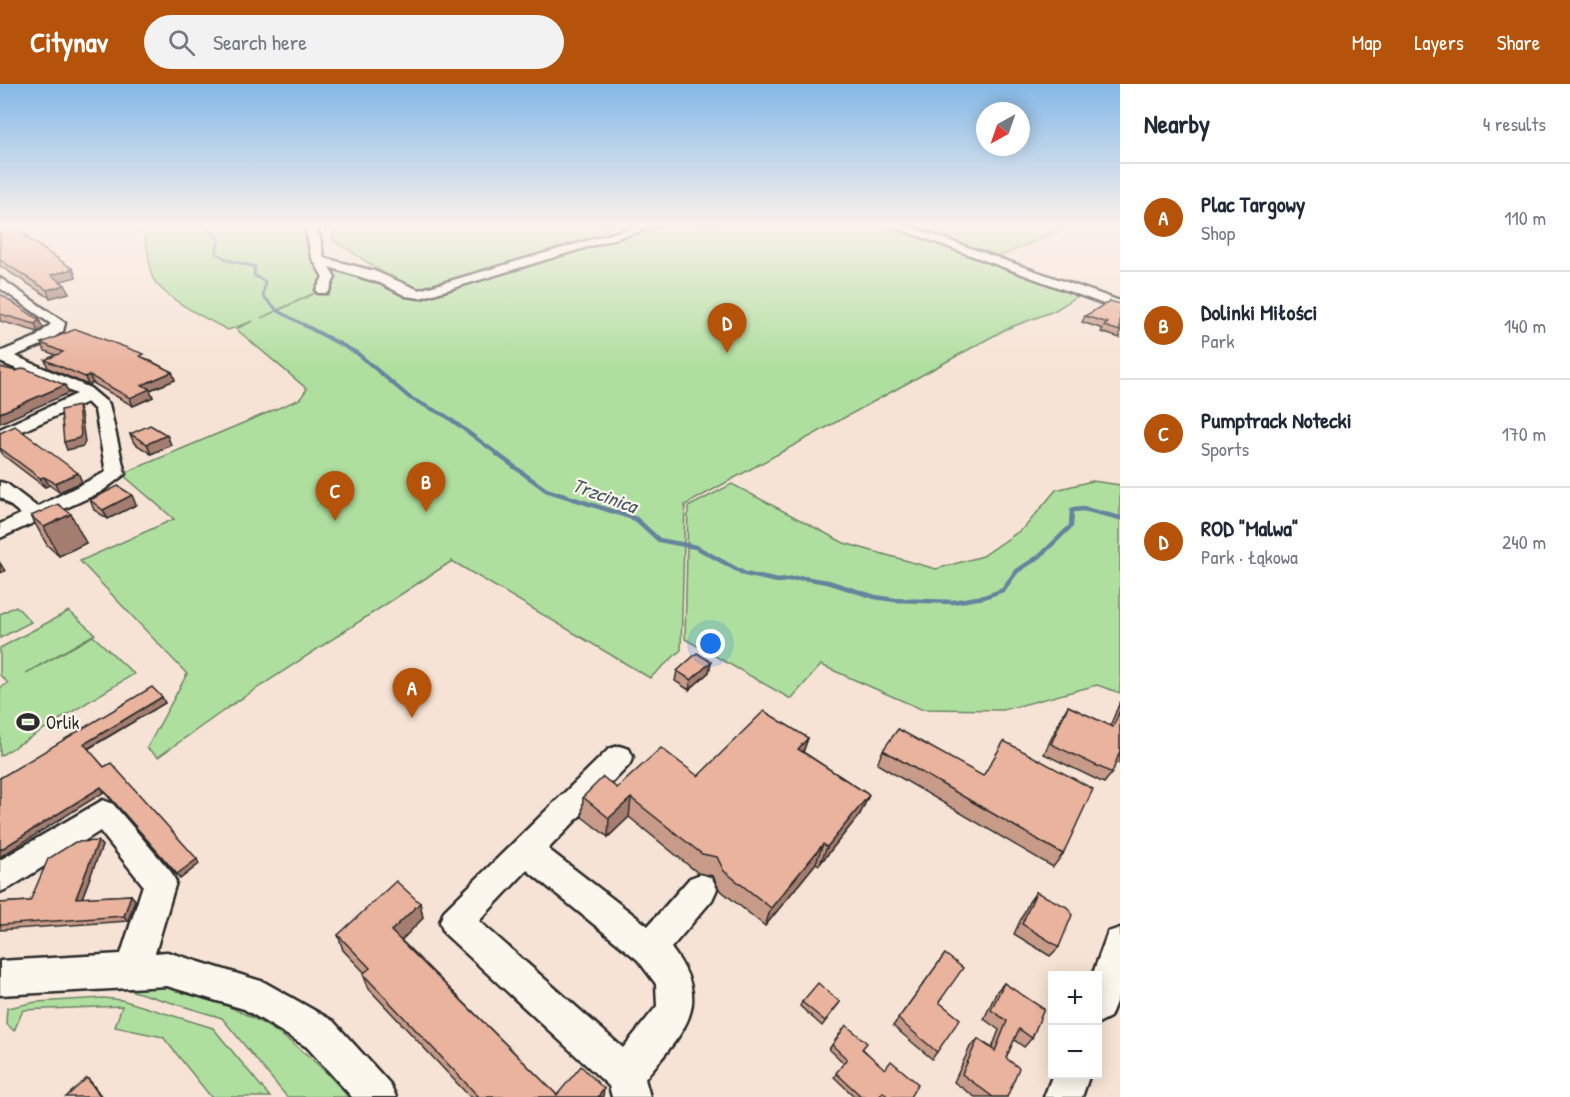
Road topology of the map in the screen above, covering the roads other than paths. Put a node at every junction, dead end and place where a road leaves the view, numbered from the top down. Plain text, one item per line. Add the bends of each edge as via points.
1 (326, 271) edge
2 (355, 271) edge
3 (496, 271) edge
4 (1023, 271) edge
5 (0, 282) edge
6 (323, 290) dead end
7 (1120, 306) edge
8 (1, 356) edge
9 (89, 395) junction
10 (0, 436) edge
11 (0, 488) edge
12 (35, 515) junction
13 (0, 532) edge
14 (619, 757) dead end
15 (526, 850) junction
16 (0, 877) edge
17 (701, 889) dead end
18 (1120, 944) edge
19 (650, 948) junction
20 (133, 970) junction
21 (0, 978) edge
22 (1102, 994) edge
23 (1070, 1079) edge
24 (628, 1086) edge
25 (377, 1097) edge
26 (1064, 1097) edge

1 - 6 street via 329,277
2 - 3 street via 418,295
4 - 7 street
5 - 8 street via 58,323 52,334
8 - 9 street
9 - 10 street
9 - 12 street via 103,408 116,474
11 - 12 street
12 - 13 street
14 - 15 street
15 - 19 street
15 - 24 street via 456,922
16 - 20 street via 103,813 160,882
17 - 19 street
18 - 22 street
19 - 24 street via 673,978 675,1012
20 - 21 street
20 - 25 street via 167,969 252,994 320,1034
23 - 26 street

